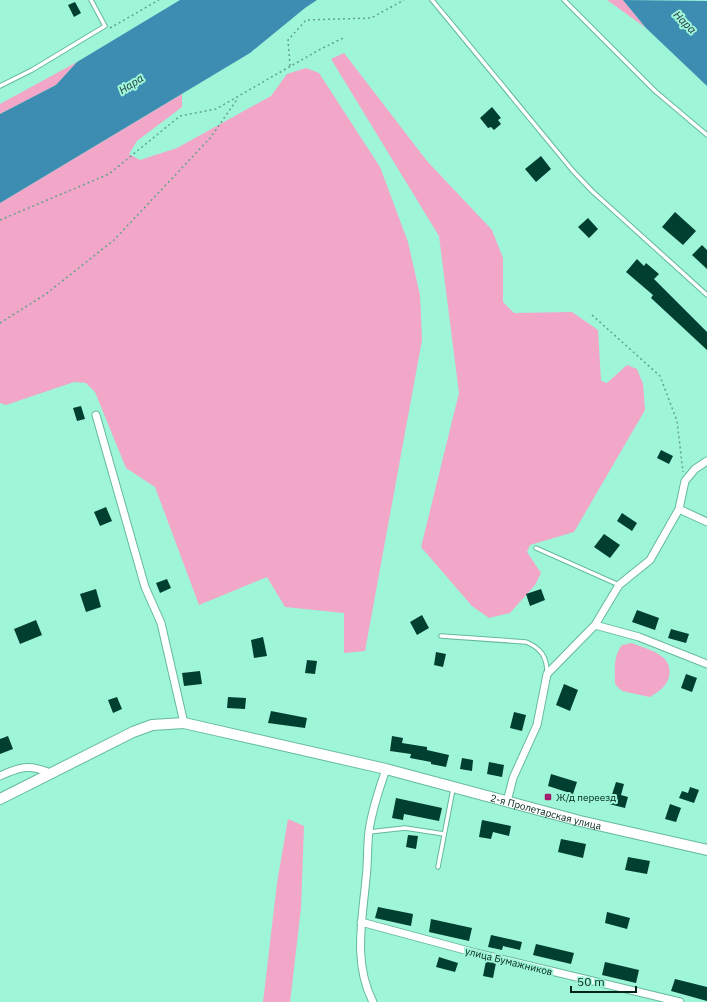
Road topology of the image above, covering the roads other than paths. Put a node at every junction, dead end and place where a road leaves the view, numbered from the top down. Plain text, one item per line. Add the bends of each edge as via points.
1 (91, 0) edge
2 (432, 0) edge
3 (564, 0) edge
4 (0, 86) edge
5 (707, 134) edge
6 (707, 295) edge
7 (96, 415) dead end
8 (707, 461) edge
9 (680, 509) junction
10 (707, 522) edge
11 (536, 548) dead end
12 (619, 585) junction
13 (594, 625) junction
14 (441, 636) dead end
15 (707, 664) edge
16 (547, 674) junction
17 (184, 723) junction
18 (386, 769) junction
19 (50, 773) junction
20 (0, 776) edge
21 (454, 788) junction
22 (0, 799) edge
23 (507, 802) junction
24 (369, 832) junction
25 (444, 834) junction
26 (707, 850) edge
27 (438, 866) dead end
28 (361, 922) junction
29 (373, 1002) edge
30 (680, 1002) edge

1 - 4 lane via 105,26
2 - 6 lane via 573,171
3 - 5 lane via 655,91
7 - 17 street via 145,587 162,623
8 - 9 street via 685,481
9 - 10 street
9 - 12 street via 650,560
11 - 12 lane
12 - 13 street
13 - 15 street via 639,637
13 - 16 street
14 - 16 lane via 526,642 536,646 543,653 547,663
16 - 23 street via 537,725 519,764
17 - 18 main road, 2-я Пролетарская улица
17 - 19 main road, 2-я Пролетарская улица via 152,725 133,732
18 - 21 main road, 2-я Пролетарская улица
18 - 24 street via 374,804
19 - 20 street via 21,767
19 - 22 main road, 2-я Пролетарская улица
21 - 23 main road, 2-я Пролетарская улица
21 - 25 lane
23 - 26 main road, 2-я Пролетарская улица
24 - 25 lane via 405,828
24 - 28 street
25 - 27 lane
28 - 29 street via 362,971
28 - 30 street, улица Бумажников via 476,953

